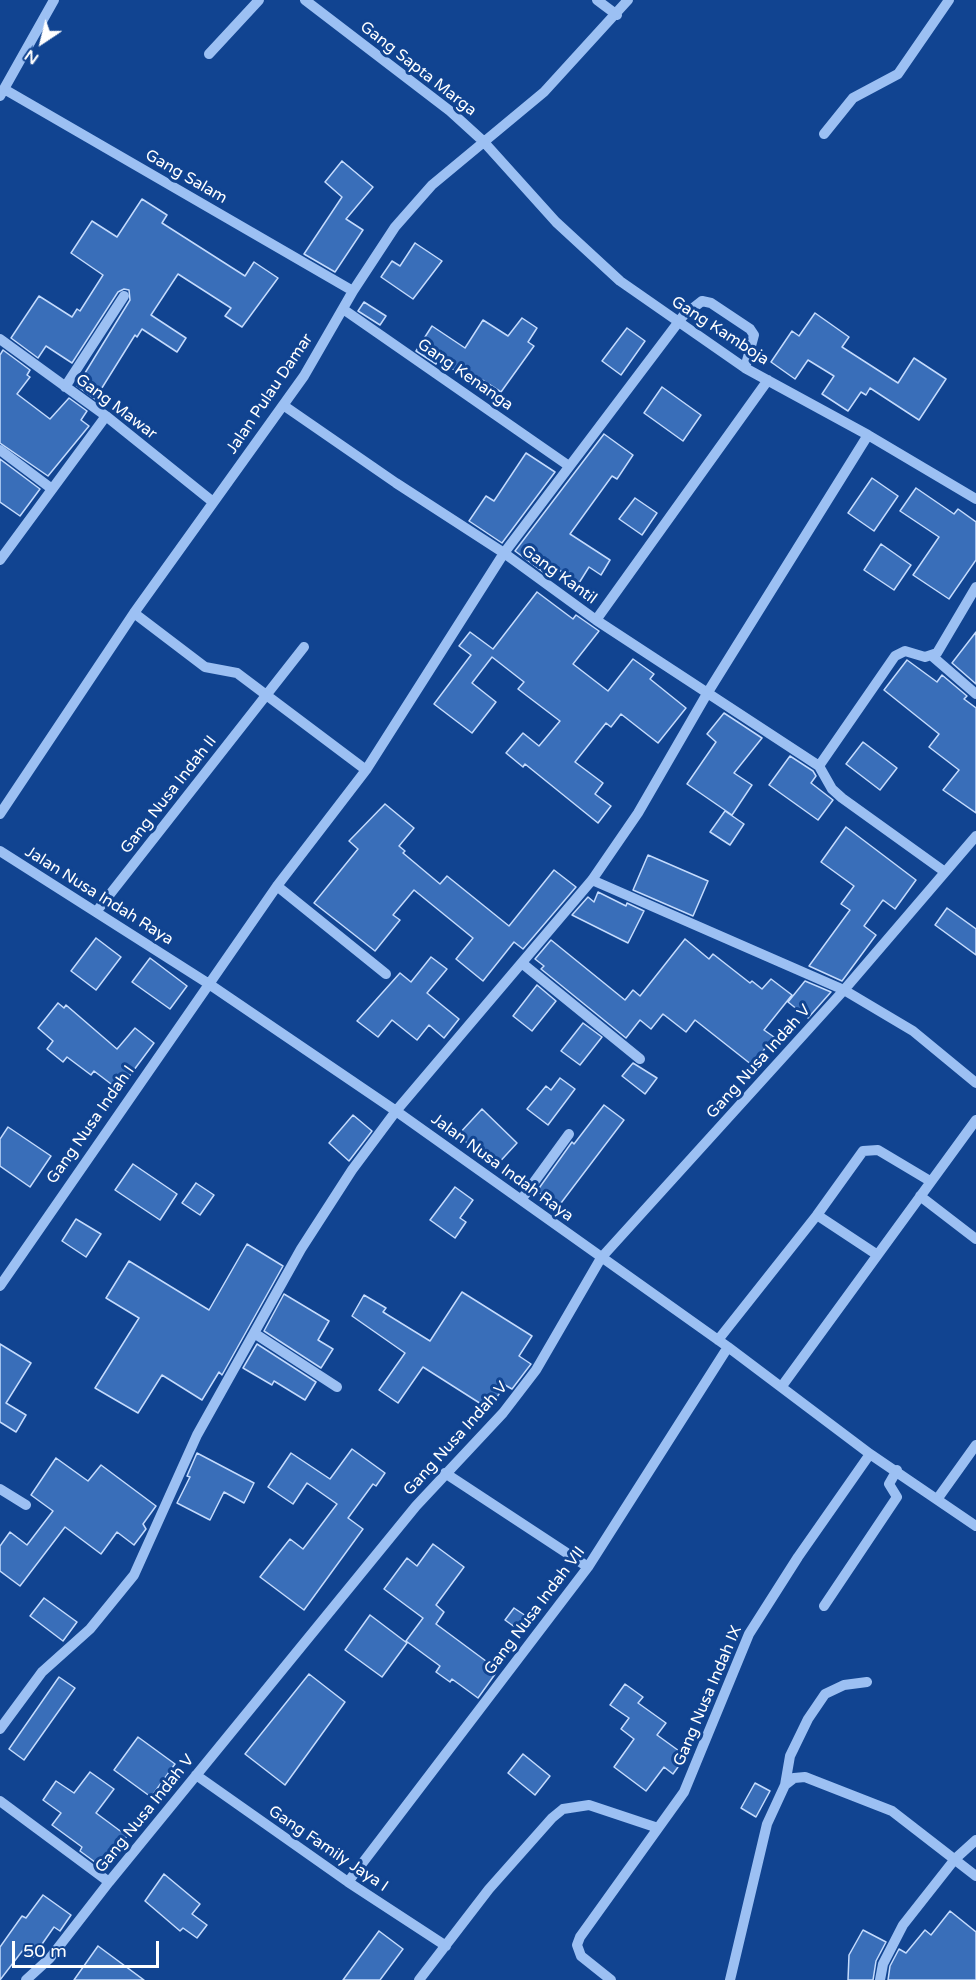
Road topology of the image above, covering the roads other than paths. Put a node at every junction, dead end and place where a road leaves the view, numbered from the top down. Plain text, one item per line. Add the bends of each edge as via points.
1 (54, 0) edge
2 (259, 0) edge
3 (305, 0) edge
4 (597, 0) edge
5 (628, 0) edge
6 (949, 0) edge
7 (617, 15) junction
8 (209, 54) dead end
9 (2, 92) edge
10 (824, 134) dead end
11 (483, 141) junction
12 (352, 291) junction
13 (124, 296) dead end
14 (343, 309) junction
15 (677, 323) junction
16 (0, 339) edge
17 (745, 368) junction
18 (768, 380) junction
19 (65, 387) junction
20 (283, 405) junction
21 (106, 416) junction
22 (868, 435) junction
23 (0, 450) edge
24 (569, 466) junction
25 (52, 489) junction
26 (976, 499) edge
27 (213, 501) junction
28 (504, 553) junction
29 (0, 560) edge
30 (976, 588) edge
31 (134, 613) junction
32 (596, 620) junction
33 (304, 647) dead end
34 (932, 656) junction
35 (708, 692) junction
36 (976, 694) edge
37 (266, 696) junction
38 (819, 766) junction
39 (366, 770) junction
40 (0, 813) edge
41 (976, 836) edge
42 (0, 851) edge
43 (945, 872) junction
44 (591, 880) junction
45 (277, 886) junction
46 (96, 912) junction
47 (523, 964) junction
48 (386, 974) dead end
49 (209, 984) junction
50 (844, 990) junction
51 (640, 1059) dead end
52 (976, 1083) edge
53 (396, 1111) junction
54 (976, 1120) edge
55 (569, 1134) dead end
56 (930, 1182) junction
57 (920, 1196) junction
58 (521, 1200) junction
59 (817, 1215) junction
60 (976, 1239) edge
61 (876, 1254) junction
62 (601, 1257) junction
63 (0, 1286) edge
64 (254, 1333) junction
65 (718, 1340) junction
66 (728, 1347) junction
67 (782, 1386) junction
68 (338, 1388) dead end
69 (976, 1445) edge
70 (870, 1454) junction
71 (897, 1470) junction
72 (445, 1473) junction
73 (0, 1489) edge
74 (938, 1498) junction
75 (26, 1505) dead end
76 (976, 1526) edge
77 (588, 1567) junction
78 (824, 1606) dead end
79 (867, 1682) dead end
80 (0, 1729) edge
81 (196, 1775) junction
82 (785, 1785) junction
83 (0, 1801) edge
84 (658, 1828) junction
85 (976, 1840) edge
86 (955, 1859) junction
87 (976, 1876) edge
88 (109, 1882) junction
89 (348, 1882) junction
90 (446, 1946) junction
91 (26, 1980) edge
92 (419, 1980) edge
93 (611, 1980) edge
94 (730, 1980) edge
95 (880, 1980) edge

1 - 9 street
2 - 8 street
3 - 11 street, Gang Sapta Marga via 450,111
4 - 7 street
5 - 7 street, Jalan Pulau Damar
6 - 10 street via 898,74 853,98
7 - 11 street, Jalan Pulau Damar via 544,92
9 - 12 street, Gang Salam
11 - 12 street, Jalan Pulau Damar via 417,201
11 - 15 street, Gang Kamboja via 556,222 620,281
12 - 14 street, Jalan Pulau Damar
13 - 19 street
14 - 20 street, Jalan Pulau Damar
14 - 24 street, Gang Kenanga
15 - 17 street, Gang Kamboja
15 - 17 street, Gang Nusa Indah I via 702,301 711,303 754,335
15 - 24 street, Gang Nusa Indah I
16 - 19 street, Gang Mawar
17 - 18 street, Gang Kamboja
18 - 22 street, Gang Kamboja
18 - 32 street
19 - 21 street, Gang Mawar
20 - 27 street, Jalan Pulau Damar
20 - 28 street, Gang Kantil
21 - 25 street
21 - 27 street, Gang Mawar
22 - 26 street, Gang Kamboja
22 - 35 street
23 - 25 street
24 - 28 street, Gang Nusa Indah I
25 - 29 street
27 - 31 street, Jalan Pulau Damar
28 - 32 street, Gang Kantil
28 - 39 street, Gang Nusa Indah I
30 - 34 street
31 - 37 street via 205,667 237,673
31 - 40 street, Jalan Pulau Damar
32 - 35 street, Gang Kantil
33 - 37 street, Gang Nusa Indah II
34 - 36 street
34 - 38 street via 905,651 895,656
35 - 38 street, Gang Kantil
35 - 44 street via 638,813
37 - 39 street
37 - 46 street, Gang Nusa Indah II
38 - 43 street via 842,798
39 - 45 street, Gang Nusa Indah I
41 - 43 street, Gang Nusa Indah V
42 - 46 street, Jalan Nusa Indah Raya
43 - 50 street, Gang Nusa Indah V
44 - 47 street
44 - 50 street
45 - 48 street
45 - 49 street, Gang Nusa Indah I
46 - 49 street, Jalan Nusa Indah Raya
47 - 51 street
47 - 53 street
49 - 53 street, Jalan Nusa Indah Raya
49 - 63 street, Gang Nusa Indah I
50 - 52 street via 913,1031
50 - 62 street, Gang Nusa Indah V
53 - 58 street, Jalan Nusa Indah Raya
53 - 64 street via 301,1249
54 - 56 street
55 - 58 street
56 - 57 street
56 - 59 street via 878,1150 862,1151
57 - 60 street
57 - 61 street
58 - 62 street, Jalan Nusa Indah Raya
59 - 61 street
59 - 65 street
61 - 67 street
62 - 65 street, Jalan Nusa Indah Raya
62 - 72 street, Gang Nusa Indah V via 530,1378 486,1433
64 - 68 street
64 - 80 street via 197,1436 134,1575 90,1629 42,1672
65 - 66 street, Jalan Nusa Indah Raya
66 - 67 street, Jalan Nusa Indah Raya
66 - 77 street, Gang Nusa Indah VII
67 - 70 street, Jalan Nusa Indah Raya
69 - 74 street
70 - 71 street, Jalan Nusa Indah Raya
70 - 84 street, Gang Nusa Indah IX via 749,1634 684,1792
71 - 74 street, Jalan Nusa Indah Raya
71 - 78 street via 889,1484 897,1497
72 - 77 street
72 - 81 street, Gang Nusa Indah V
73 - 75 street
74 - 76 street, Jalan Nusa Indah Raya
77 - 89 street, Gang Nusa Indah VII
79 - 82 street via 844,1685 825,1694 790,1756
81 - 88 street, Gang Nusa Indah V
81 - 89 street, Gang Family Jaya I
82 - 86 street via 794,1778 805,1777 892,1811
82 - 94 street via 767,1824
83 - 88 street
84 - 90 street via 590,1805 564,1809 489,1889
84 - 93 street, Gang Nusa Indah IX via 580,1937 581,1956
85 - 86 street
86 - 87 street
86 - 95 street via 903,1925 883,1964
88 - 91 street, Gang Nusa Indah V via 50,1958
89 - 90 street, Gang Family Jaya I
90 - 92 street

